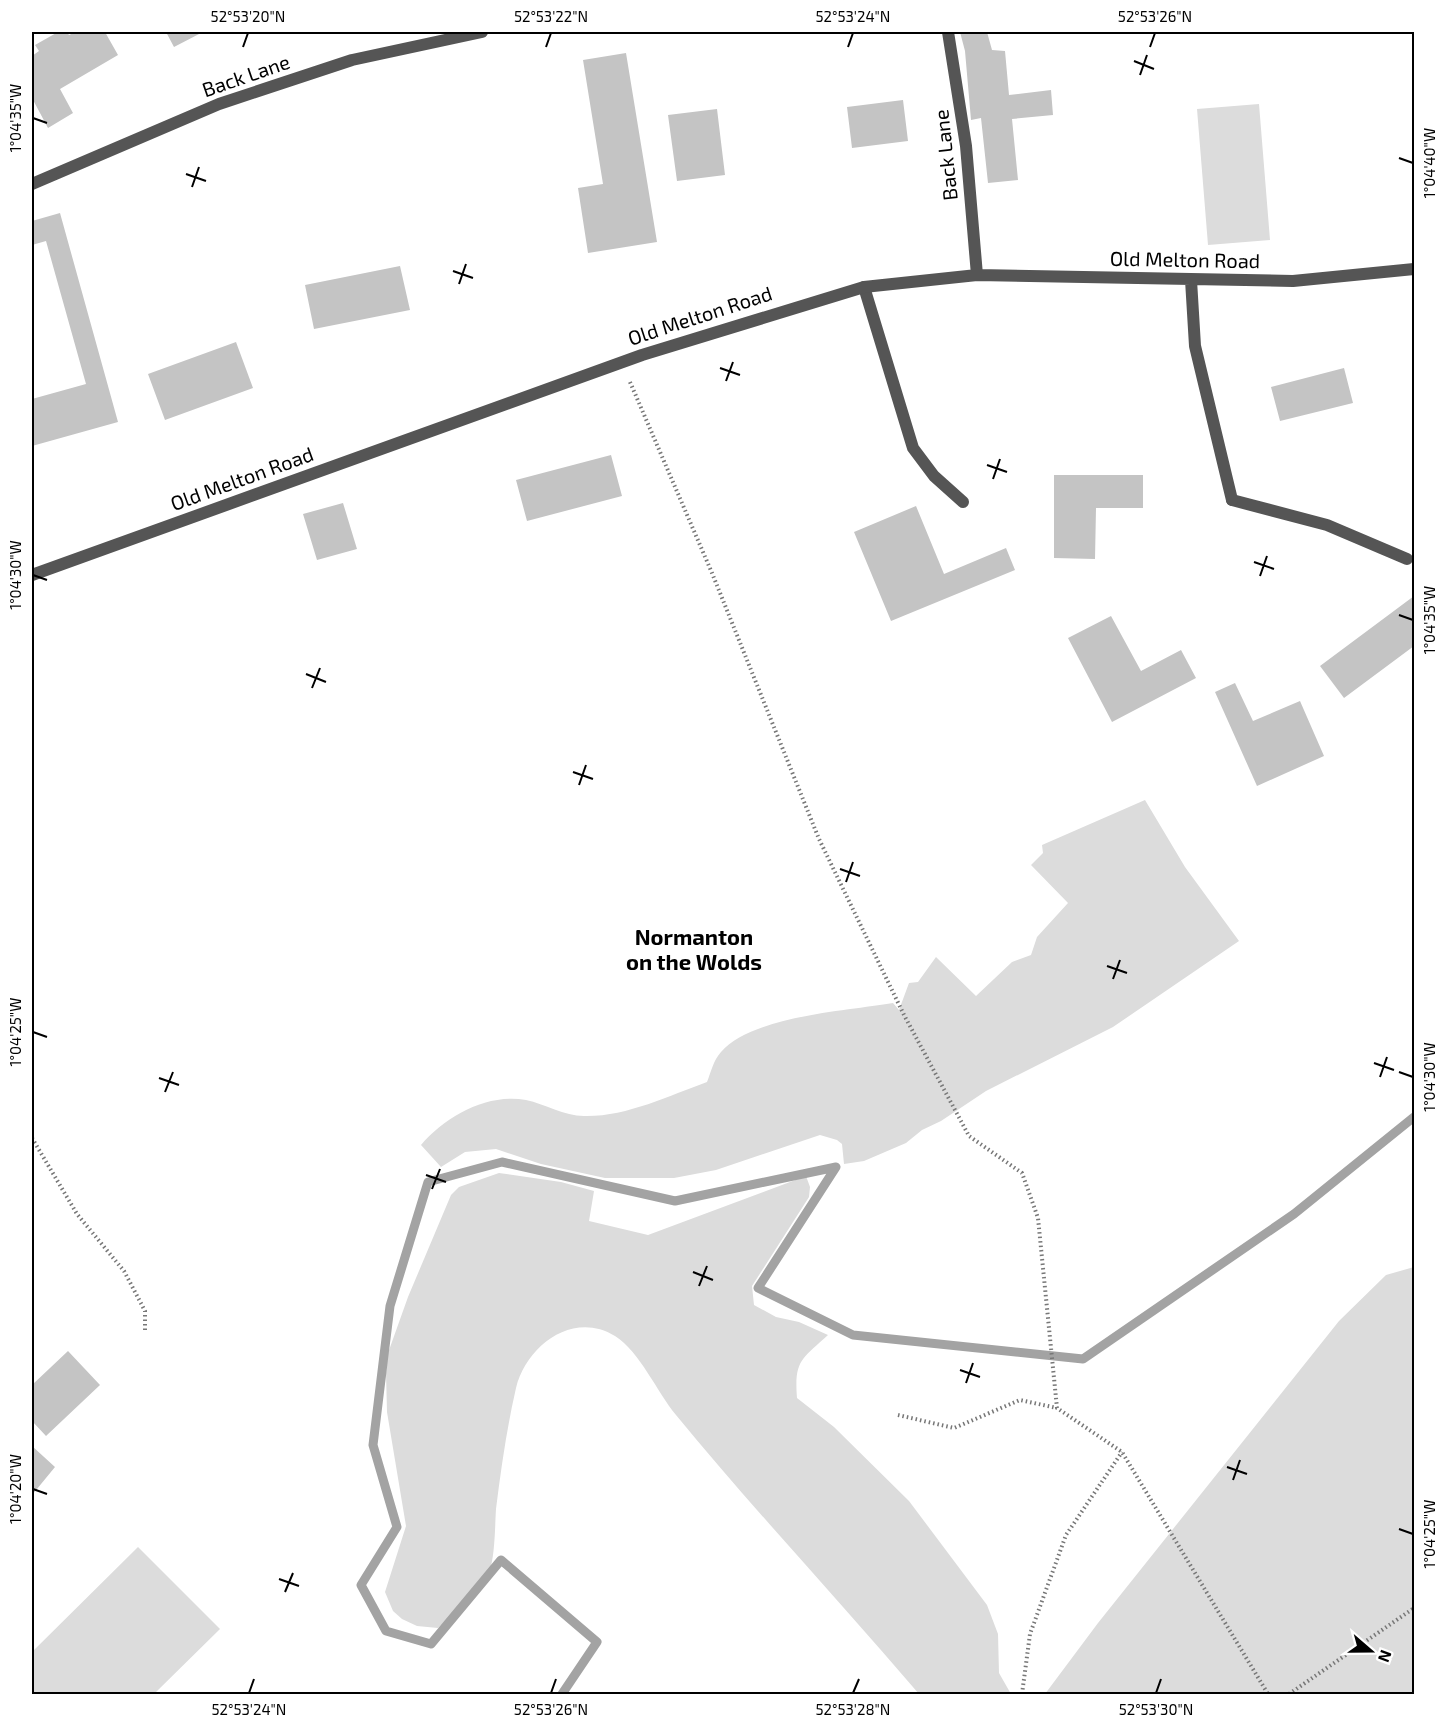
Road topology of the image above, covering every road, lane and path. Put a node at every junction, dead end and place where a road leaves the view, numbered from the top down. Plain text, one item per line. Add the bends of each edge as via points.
1 (482, 32) edge
2 (948, 32) edge
3 (32, 184) edge
4 (1414, 269) edge
5 (977, 275) junction
6 (1191, 280) junction
7 (864, 287) junction
8 (622, 362) junction
9 (963, 502) dead end
10 (1407, 559) dead end
11 (32, 575) edge
12 (32, 1138) edge
13 (146, 1330) dead end
14 (1057, 1408) junction
15 (898, 1415) dead end
16 (1122, 1452) junction
17 (1414, 1608) edge
18 (1022, 1695) edge
19 (1268, 1695) edge
20 (1289, 1695) edge

1 - 3 street, Back Lane via 352,60 219,104
2 - 5 street, Back Lane via 966,146
4 - 6 street, Old Melton Road via 1293,281
5 - 6 street, Old Melton Road
5 - 7 street, Old Melton Road
6 - 10 street via 1195,346 1232,500 1326,525
7 - 8 street, Old Melton Road
7 - 9 street via 912,448 934,476
8 - 11 street, Old Melton Road
8 - 14 path via 819,839 904,1015 969,1136 1022,1173 1038,1218
12 - 13 path via 77,1214 124,1271 145,1311
14 - 15 path via 1020,1400 954,1428
14 - 16 path
16 - 18 path via 1066,1535 1030,1634
16 - 19 path
17 - 20 path

